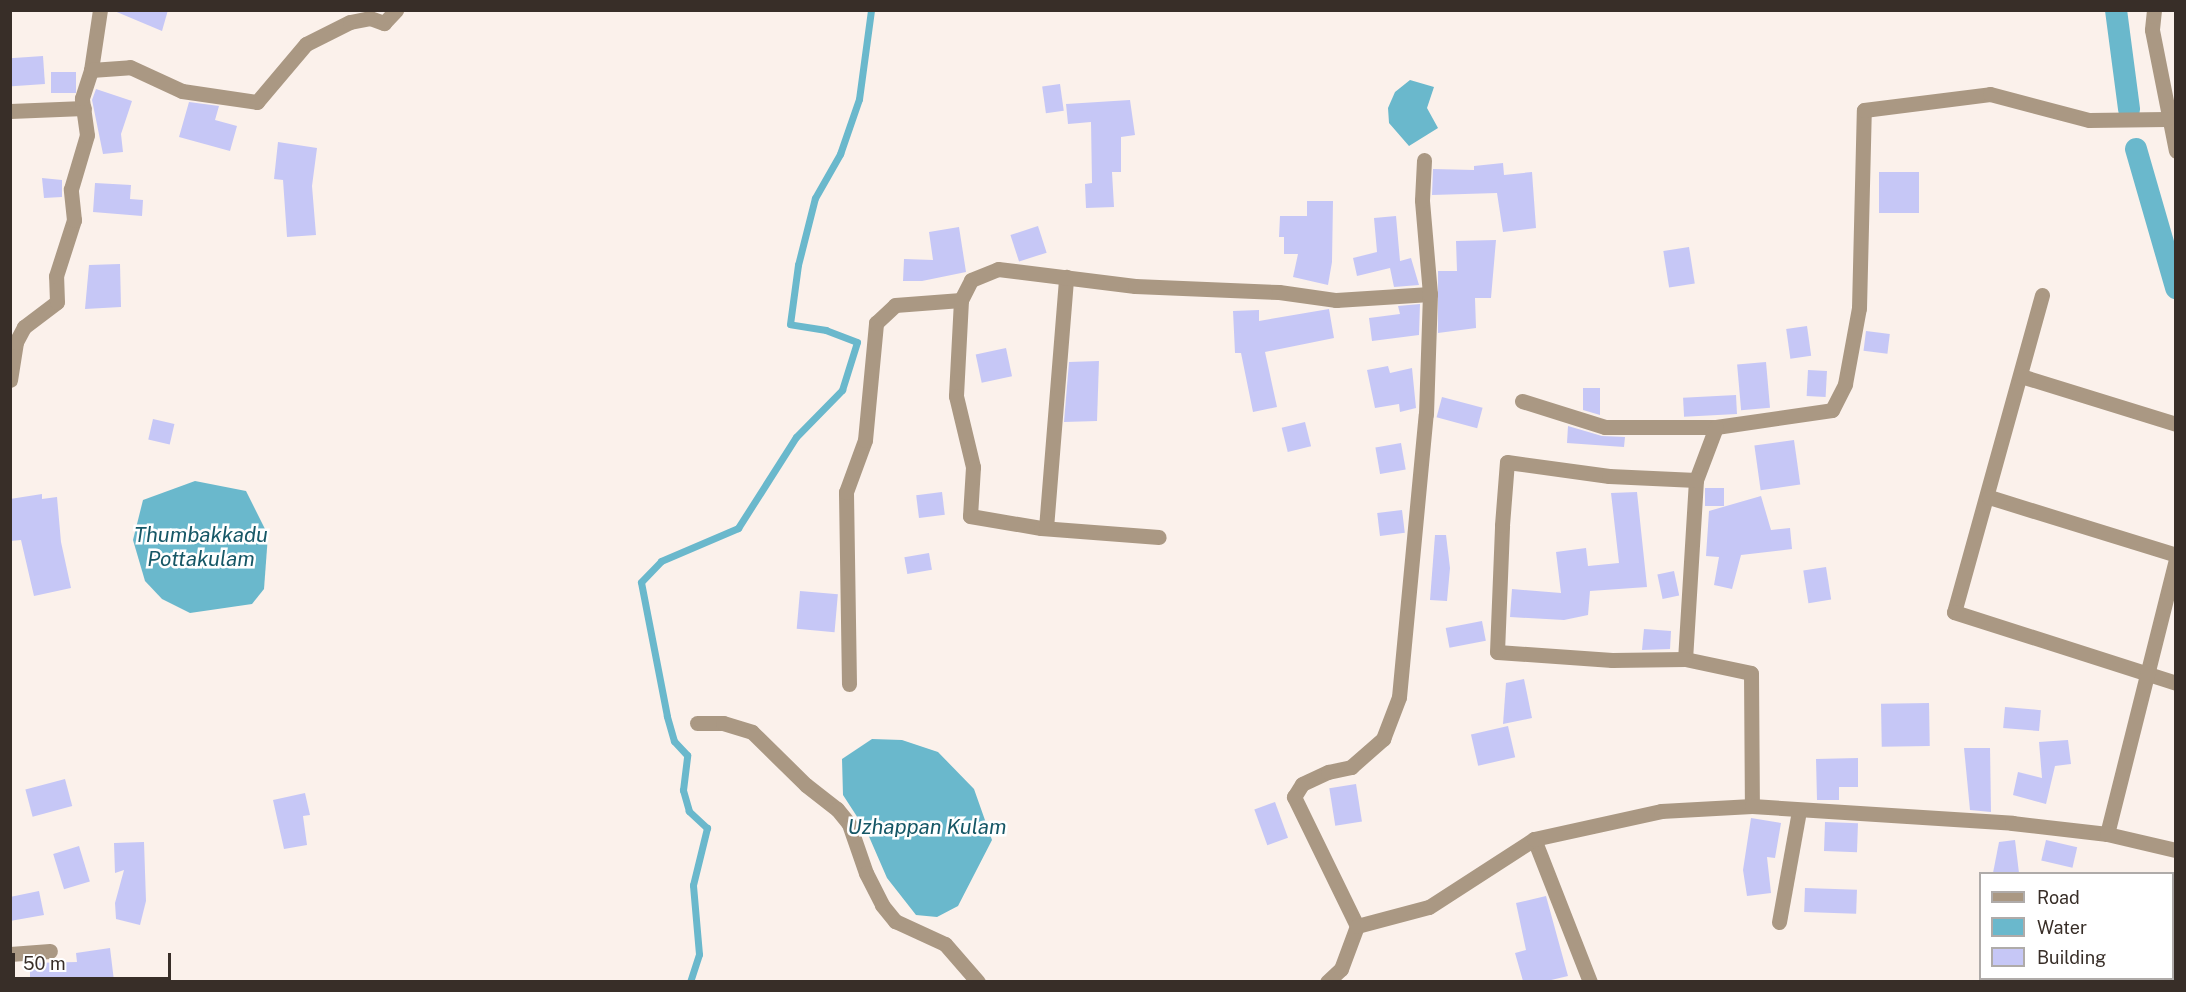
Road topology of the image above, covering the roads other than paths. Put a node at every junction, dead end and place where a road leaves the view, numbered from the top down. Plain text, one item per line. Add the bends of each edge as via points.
1 (100, 10) edge
2 (396, 10) edge
3 (2154, 10) edge
4 (91, 70) junction
5 (84, 108) junction
6 (10, 111) edge
7 (2166, 119) junction
8 (2175, 151) edge
9 (1424, 160) dead end
10 (1065, 277) junction
11 (1430, 294) junction
12 (2042, 296) dead end
13 (961, 300) junction
14 (2021, 376) junction
15 (10, 380) edge
16 (1522, 401) dead end
17 (2175, 424) edge
18 (1716, 427) junction
19 (1696, 480) junction
20 (1989, 497) junction
21 (1046, 528) junction
22 (1159, 537) dead end
23 (2175, 555) edge
24 (2175, 560) edge
25 (1685, 659) junction
26 (2145, 673) junction
27 (2175, 683) edge
28 (849, 684) dead end
29 (697, 723) dead end
30 (1752, 806) junction
31 (1799, 811) junction
32 (2107, 834) junction
33 (1534, 839) junction
34 (2175, 850) edge
35 (1779, 922) dead end
36 (1357, 926) junction
37 (50, 951) dead end
38 (10, 954) edge
39 (978, 981) edge
40 (1327, 981) edge
41 (1590, 981) edge

1 - 4 street
2 - 4 street via 384,23 370,18 314,39 257,102 182,91 130,67
3 - 7 street via 2152,30
4 - 5 street via 84,86
5 - 6 street
5 - 15 street via 87,135 70,189 75,220 56,276 57,302 24,327 16,342
7 - 8 street
7 - 18 street via 2089,120 1990,94 1864,110 1859,308 1845,384 1837,402 1833,410
9 - 11 street via 1422,200
10 - 11 street via 1192,292 1279,292 1336,300
10 - 13 street via 998,269 971,280
10 - 21 street
11 - 36 street via 1426,414 1399,697 1383,739 1351,766 1302,784 1294,797
12 - 14 street
13 - 21 street via 956,396 973,467 970,516
13 - 28 street via 895,305 876,322 865,440 846,492
14 - 17 street
14 - 20 street
16 - 18 street via 1605,427
18 - 19 street
19 - 25 street
19 - 25 street via 1609,476 1507,462 1502,525 1497,652 1612,660
20 - 23 street
20 - 26 street via 1954,612
21 - 22 street
24 - 26 street
25 - 30 street via 1750,673
26 - 27 street
26 - 32 street
29 - 39 street via 723,723 752,732 806,785 837,809 849,824 882,905 895,921 945,944
30 - 31 street
30 - 33 street via 1662,811
31 - 32 street via 2012,823
31 - 35 street
32 - 34 street
33 - 36 street via 1429,907
33 - 41 street
36 - 40 street via 1341,969
37 - 38 street

